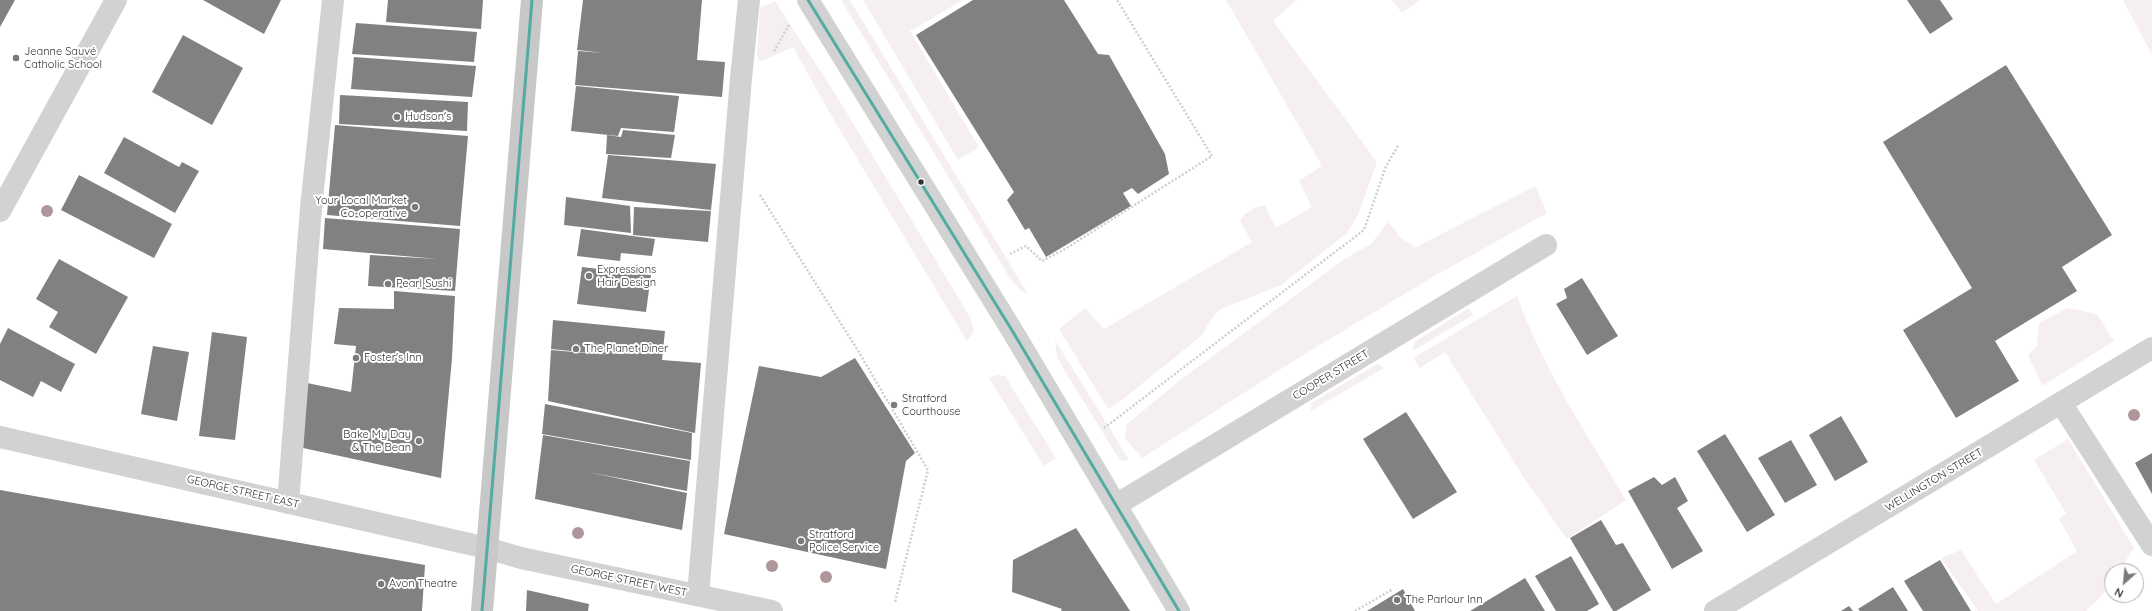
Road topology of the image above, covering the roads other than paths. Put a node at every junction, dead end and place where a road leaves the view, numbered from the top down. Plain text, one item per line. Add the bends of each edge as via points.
1 (116, 0) edge
2 (333, 0) edge
3 (532, 0) edge
4 (749, 0) edge
5 (808, 0) edge
6 (0, 211) edge
7 (1546, 245) dead end
8 (2152, 348) edge
9 (2061, 403) junction
10 (0, 437) edge
11 (288, 503) junction
12 (1116, 505) junction
13 (2152, 545) edge
14 (487, 548) junction
15 (698, 595) junction
16 (482, 611) edge
17 (772, 611) edge
18 (1179, 611) edge
19 (1715, 611) edge

1 - 6 street
2 - 11 street via 311,208
3 - 14 main road
4 - 15 street via 740,78
5 - 12 street via 1013,332
7 - 12 street, COOPER STREET
8 - 9 street, WELLINGTON STREET
9 - 13 street
9 - 19 street, WELLINGTON STREET
10 - 11 street, GEORGE STREET EAST
11 - 14 street, GEORGE STREET EAST
12 - 18 street
14 - 15 street, GEORGE STREET WEST via 527,559
14 - 16 main road
15 - 17 street, GEORGE STREET WEST

